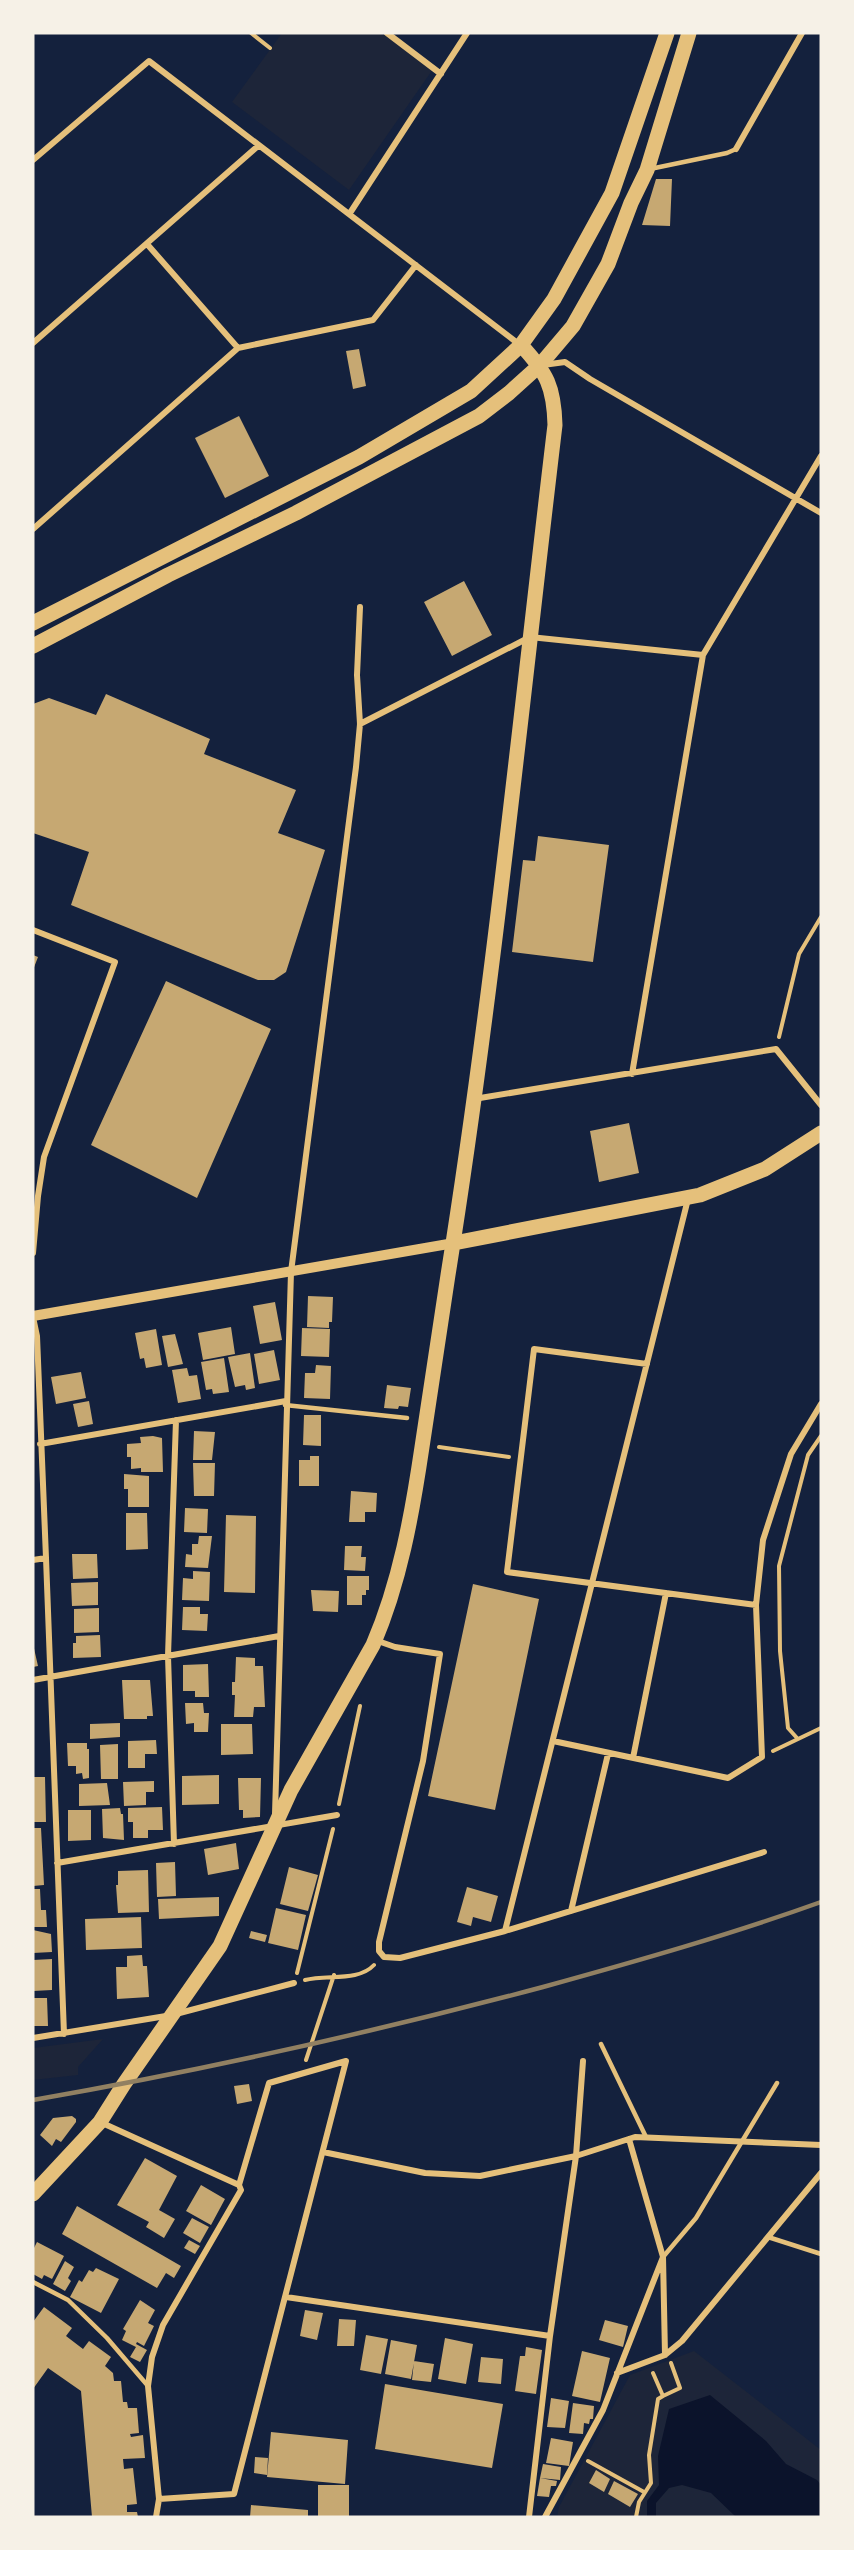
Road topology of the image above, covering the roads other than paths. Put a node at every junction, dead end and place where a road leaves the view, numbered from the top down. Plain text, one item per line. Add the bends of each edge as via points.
1 (387, 33) edge
2 (467, 33) edge
3 (667, 33) edge
4 (689, 33) edge
5 (802, 33) edge
6 (441, 74) junction
7 (258, 146) junction
8 (736, 149) joint
9 (33, 160) edge
10 (647, 170) junction
11 (350, 213) junction
12 (147, 244) junction
13 (416, 265) junction
14 (33, 343) edge
15 (521, 345) junction
16 (238, 348) junction
17 (540, 365) junction
18 (821, 456) edge
19 (796, 499) junction
20 (821, 513) edge
21 (33, 529) edge
22 (360, 607) dead end
23 (33, 623) edge
24 (530, 637) junction
25 (33, 646) edge
26 (703, 655) junction
27 (360, 724) junction
28 (33, 930) edge
29 (632, 1074) junction
30 (473, 1099) junction
31 (821, 1105) edge
32 (821, 1132) edge
33 (688, 1198) junction
34 (454, 1243) junction
35 (33, 1253) edge
36 (291, 1272) junction
37 (33, 1316) edge
38 (648, 1364) junction
39 (286, 1403) junction
40 (821, 1404) edge
41 (407, 1418) dead end
42 (176, 1420) junction
43 (40, 1444) junction
44 (46, 1558) junction
45 (33, 1560) edge
46 (592, 1585) junction
47 (666, 1593) junction
48 (756, 1605) junction
49 (279, 1636) junction
50 (375, 1640) junction
51 (168, 1656) junction
52 (50, 1677) junction
53 (33, 1680) edge
54 (553, 1741) junction
55 (608, 1754) junction
56 (633, 1758) junction
57 (337, 1815) road end
58 (274, 1825) junction
59 (174, 1844) junction
60 (764, 1852) dead end
61 (57, 1863) junction
62 (571, 1911) junction
63 (505, 1931) junction
64 (294, 1983) road end
65 (172, 2015) junction
66 (64, 2034) junction
67 (33, 2038) edge
68 (601, 2044) dead end
69 (583, 2061) dead end
70 (777, 2083) dead end
71 (100, 2122) junction
72 (646, 2138) junction
73 (629, 2139) junction
74 (740, 2143) junction
75 (821, 2145) edge
76 (323, 2152) junction
77 (576, 2156) junction
78 (821, 2173) edge
79 (238, 2185) junction
80 (33, 2194) edge
81 (768, 2237) junction
82 (821, 2254) edge
83 (663, 2257) junction
84 (33, 2282) edge
85 (286, 2297) junction
86 (550, 2336) junction
87 (667, 2357) junction
88 (617, 2373) junction
89 (148, 2386) junction
90 (159, 2499) junction
91 (156, 2517) edge
92 (530, 2517) edge
93 (545, 2517) edge

1 - 6 street
2 - 6 street
3 - 15 main road via 612,193 554,299
4 - 10 main road
5 - 8 street
6 - 11 street
7 - 9 street via 149,61
7 - 11 street
7 - 12 street
8 - 10 lane
10 - 17 main road via 608,264 573,326
11 - 13 street
12 - 14 street
12 - 16 street
13 - 15 street
13 - 16 street via 373,320
15 - 17 main road
15 - 23 main road via 471,391 359,457
16 - 21 street
17 - 19 street via 565,362
17 - 24 main road via 554,394 555,425
17 - 25 main road via 479,416
18 - 19 street
19 - 20 street
19 - 26 street
22 - 27 street
24 - 26 street
24 - 27 street
24 - 30 main road
26 - 29 street
27 - 36 street
28 - 35 street via 114,962 44,1157
29 - 30 street
29 - 31 street via 776,1049
30 - 34 main road
32 - 33 main road via 796,1151 748,1177
33 - 34 main road
33 - 38 street
34 - 36 street
34 - 50 main road via 415,1498 399,1567
36 - 37 street
36 - 39 street
37 - 43 street
38 - 46 street
38 - 46 street via 534,1349 507,1572
39 - 41 lane
39 - 42 street
39 - 49 street
40 - 48 street via 791,1454 763,1540
42 - 43 street
42 - 51 street
43 - 44 street
44 - 45 street
44 - 52 street
46 - 47 street
46 - 54 street
47 - 48 street
47 - 56 street
48 - 56 street via 762,1757 728,1778
49 - 51 street
49 - 58 street
50 - 58 main road
50 - 63 street via 440,1654 419,1781 379,1951 384,1957 400,1958
51 - 52 street
51 - 59 street
52 - 53 street
52 - 61 street
54 - 55 street
54 - 63 street
55 - 56 street
55 - 62 street
57 - 58 street
58 - 59 street
58 - 65 main road via 220,1946
59 - 61 street
60 - 62 street
61 - 66 street
62 - 63 street
64 - 65 street
65 - 66 street
65 - 71 main road
66 - 67 street
68 - 72 lane
69 - 77 street
70 - 74 lane
71 - 79 street
71 - 80 main road
72 - 73 street
72 - 74 street
73 - 77 street
73 - 83 street
74 - 75 street
74 - 83 lane via 696,2218
76 - 77 street via 425,2173 480,2176
76 - 79 street via 346,2061 269,2083
76 - 85 street
77 - 86 street
78 - 81 street
79 - 89 street via 242,2190 163,2325 152,2357
81 - 82 lane
81 - 87 street
83 - 87 street
83 - 88 street
84 - 89 lane via 68,2300
85 - 86 street
85 - 90 street via 234,2494
86 - 92 street
87 - 88 street
88 - 93 street via 603,2410
89 - 90 street
90 - 91 street

